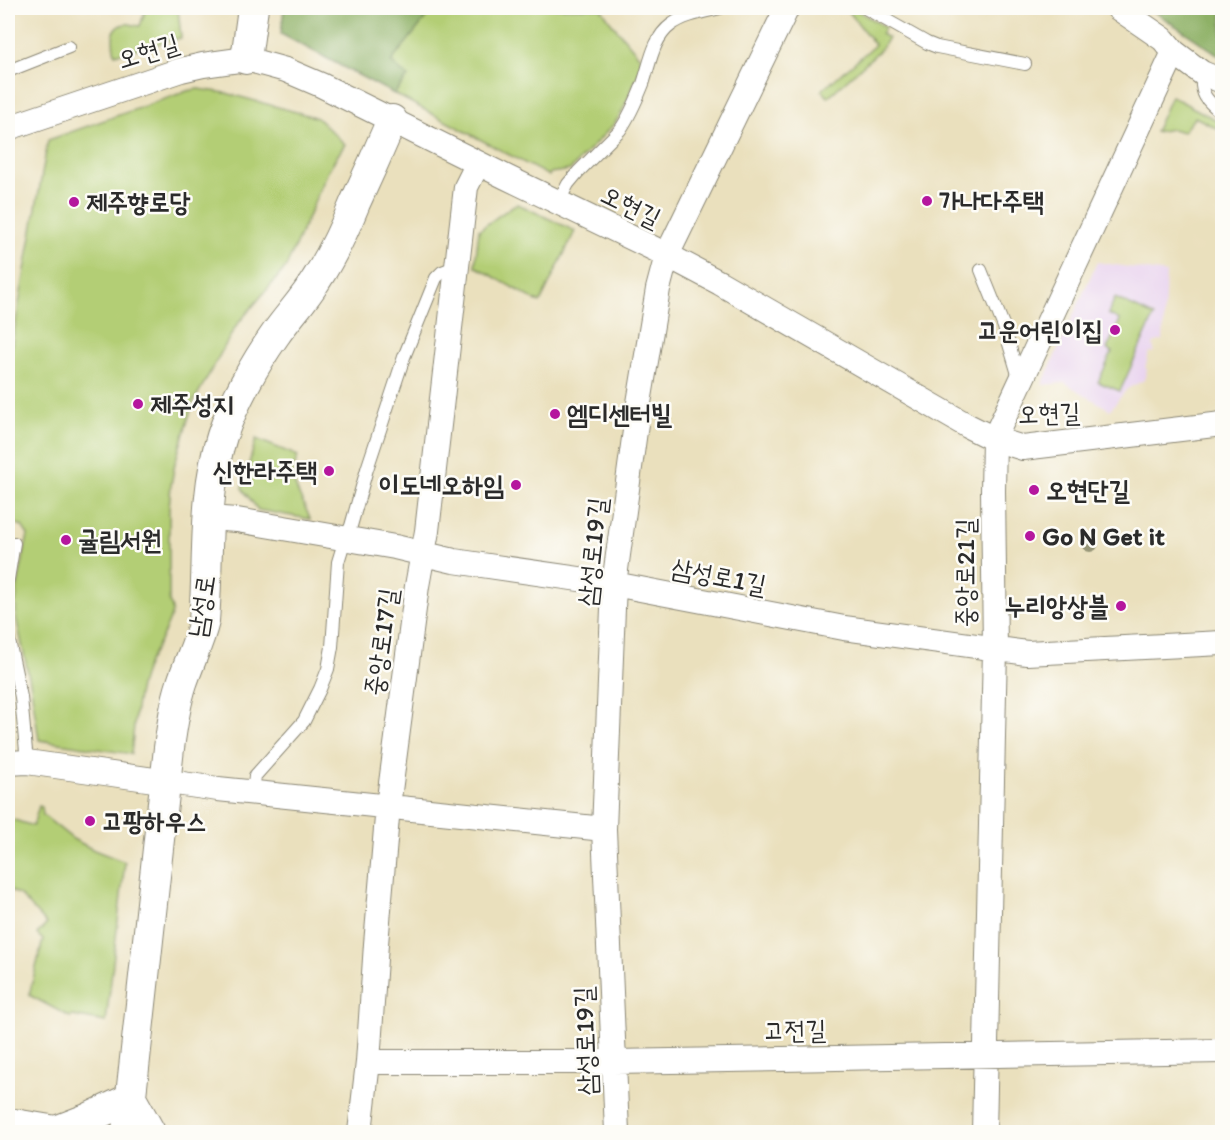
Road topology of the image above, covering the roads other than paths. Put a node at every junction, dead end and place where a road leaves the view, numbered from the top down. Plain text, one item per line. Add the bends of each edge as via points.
1 (253, 8) edge
2 (720, 8) edge
3 (787, 8) edge
4 (865, 8) edge
5 (1118, 8) edge
6 (69, 47) dead end
7 (1174, 52) junction
8 (246, 59) junction
9 (1026, 64) dead end
10 (8, 71) edge
11 (1212, 77) edge
12 (1222, 113) edge
13 (392, 120) junction
14 (8, 128) edge
15 (477, 163) junction
16 (558, 203) junction
17 (667, 255) junction
18 (457, 266) junction
19 (981, 270) dead end
20 (1020, 382) junction
21 (1222, 424) edge
22 (994, 439) junction
23 (208, 518) junction
24 (345, 539) junction
25 (14, 543) dead end
26 (423, 553) junction
27 (8, 579) edge
28 (614, 585) junction
29 (8, 636) edge
30 (1222, 643) edge
31 (995, 649) junction
32 (17, 763) edge
33 (166, 782) junction
34 (253, 793) junction
35 (388, 806) junction
36 (604, 829) junction
37 (1222, 1051) edge
38 (986, 1056) junction
39 (368, 1062) junction
40 (614, 1062) junction
41 (131, 1098) junction
42 (8, 1123) edge
43 (127, 1132) edge
44 (150, 1132) edge
45 (360, 1132) edge
46 (617, 1132) edge
47 (984, 1132) edge

1 - 8 street
2 - 16 lane via 677,21 664,31 625,123 578,172
3 - 17 street, 삼성로19길
4 - 9 lane via 938,47
5 - 7 street via 1163,39
6 - 10 lane
7 - 11 street
7 - 20 street, 중앙로21길
8 - 13 street, 오현길 via 286,70
8 - 14 street, 오현길 via 181,70
11 - 12 lane via 1200,88 1207,101
13 - 15 street, 오현길
13 - 23 street, 남성로 via 329,258 256,365 230,416 214,464
15 - 16 street, 오현길
15 - 18 street, 중앙로17길 via 466,187
16 - 17 street, 오현길
17 - 22 street, 오현길
17 - 28 street, 삼성로19길 via 638,409
18 - 24 lane via 436,278 426,300
18 - 26 street, 중앙로17길
19 - 20 lane
20 - 22 street, 중앙로21길
21 - 22 street, 오현길 via 1023,448
22 - 31 street, 중앙로21길
23 - 24 street, 삼성로1길
23 - 33 street, 남성로 via 204,621 175,706
24 - 26 street, 삼성로1길
24 - 34 lane via 338,562 332,647 320,689 304,721 255,776
25 - 27 lane
26 - 28 street, 삼성로1길
26 - 35 street, 중앙로17길
28 - 31 street, 삼성로1길 via 844,628
28 - 36 street, 삼성로19길
29 - 32 lane via 21,697
30 - 31 street, 삼성로1길 via 1028,653
31 - 38 street, 중앙로21길
32 - 33 street
33 - 34 street
33 - 41 street, 남성로
34 - 35 street
35 - 36 street
35 - 39 street, 중앙로17길
36 - 40 street, 삼성로19길
37 - 38 street, 고전길
38 - 40 street, 고전길
38 - 47 street, 중앙로21길
39 - 40 street, 고전길
39 - 45 street, 중앙로17길
40 - 46 street, 삼성로19길
41 - 42 street via 56,1131
41 - 43 street, 남성로
41 - 44 street

